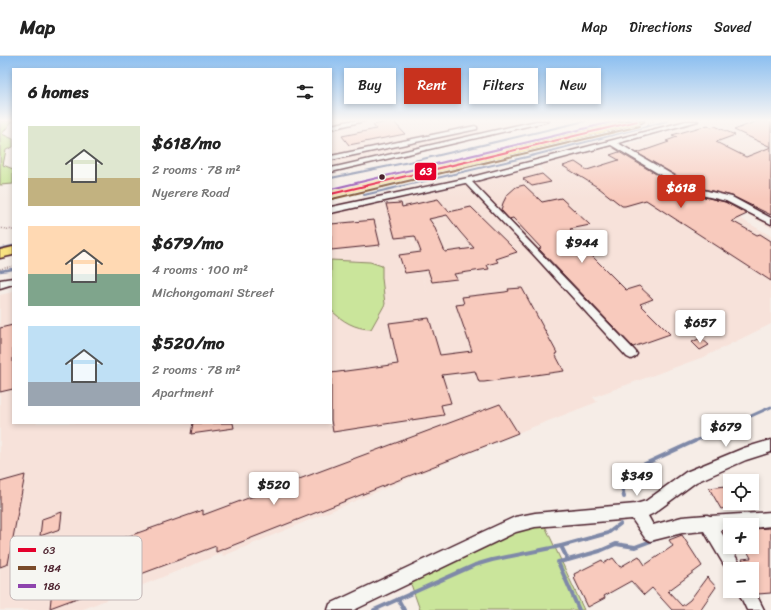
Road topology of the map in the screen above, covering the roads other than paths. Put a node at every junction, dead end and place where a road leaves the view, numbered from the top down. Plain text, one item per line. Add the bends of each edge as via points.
1 (385, 147) edge
2 (432, 147) edge
3 (500, 147) edge
4 (530, 147) edge
5 (603, 147) edge
6 (619, 147) edge
7 (332, 158) edge
8 (332, 170) edge
9 (467, 181) junction
10 (332, 184) edge
11 (332, 194) edge
12 (332, 210) edge
13 (771, 221) edge
14 (12, 251) edge
15 (0, 254) edge
16 (12, 262) edge
17 (0, 265) edge
18 (12, 281) edge
19 (0, 284) edge
20 (631, 354) dead end
21 (771, 446) edge
22 (636, 511) junction
23 (771, 519) edge
24 (707, 522) junction
25 (730, 562) edge
26 (750, 598) edge
27 (336, 610) edge
28 (756, 610) edge

1 - 7 street
2 - 8 street
3 - 10 highway
4 - 11 highway
5 - 9 street
6 - 13 street via 692,190 729,199
9 - 12 street
9 - 20 street
14 - 15 highway
16 - 17 highway
18 - 19 street
21 - 22 street via 744,454 691,477 649,508
22 - 24 street via 650,533
22 - 27 street via 536,520 515,525
23 - 24 street
24 - 25 street
26 - 28 street

